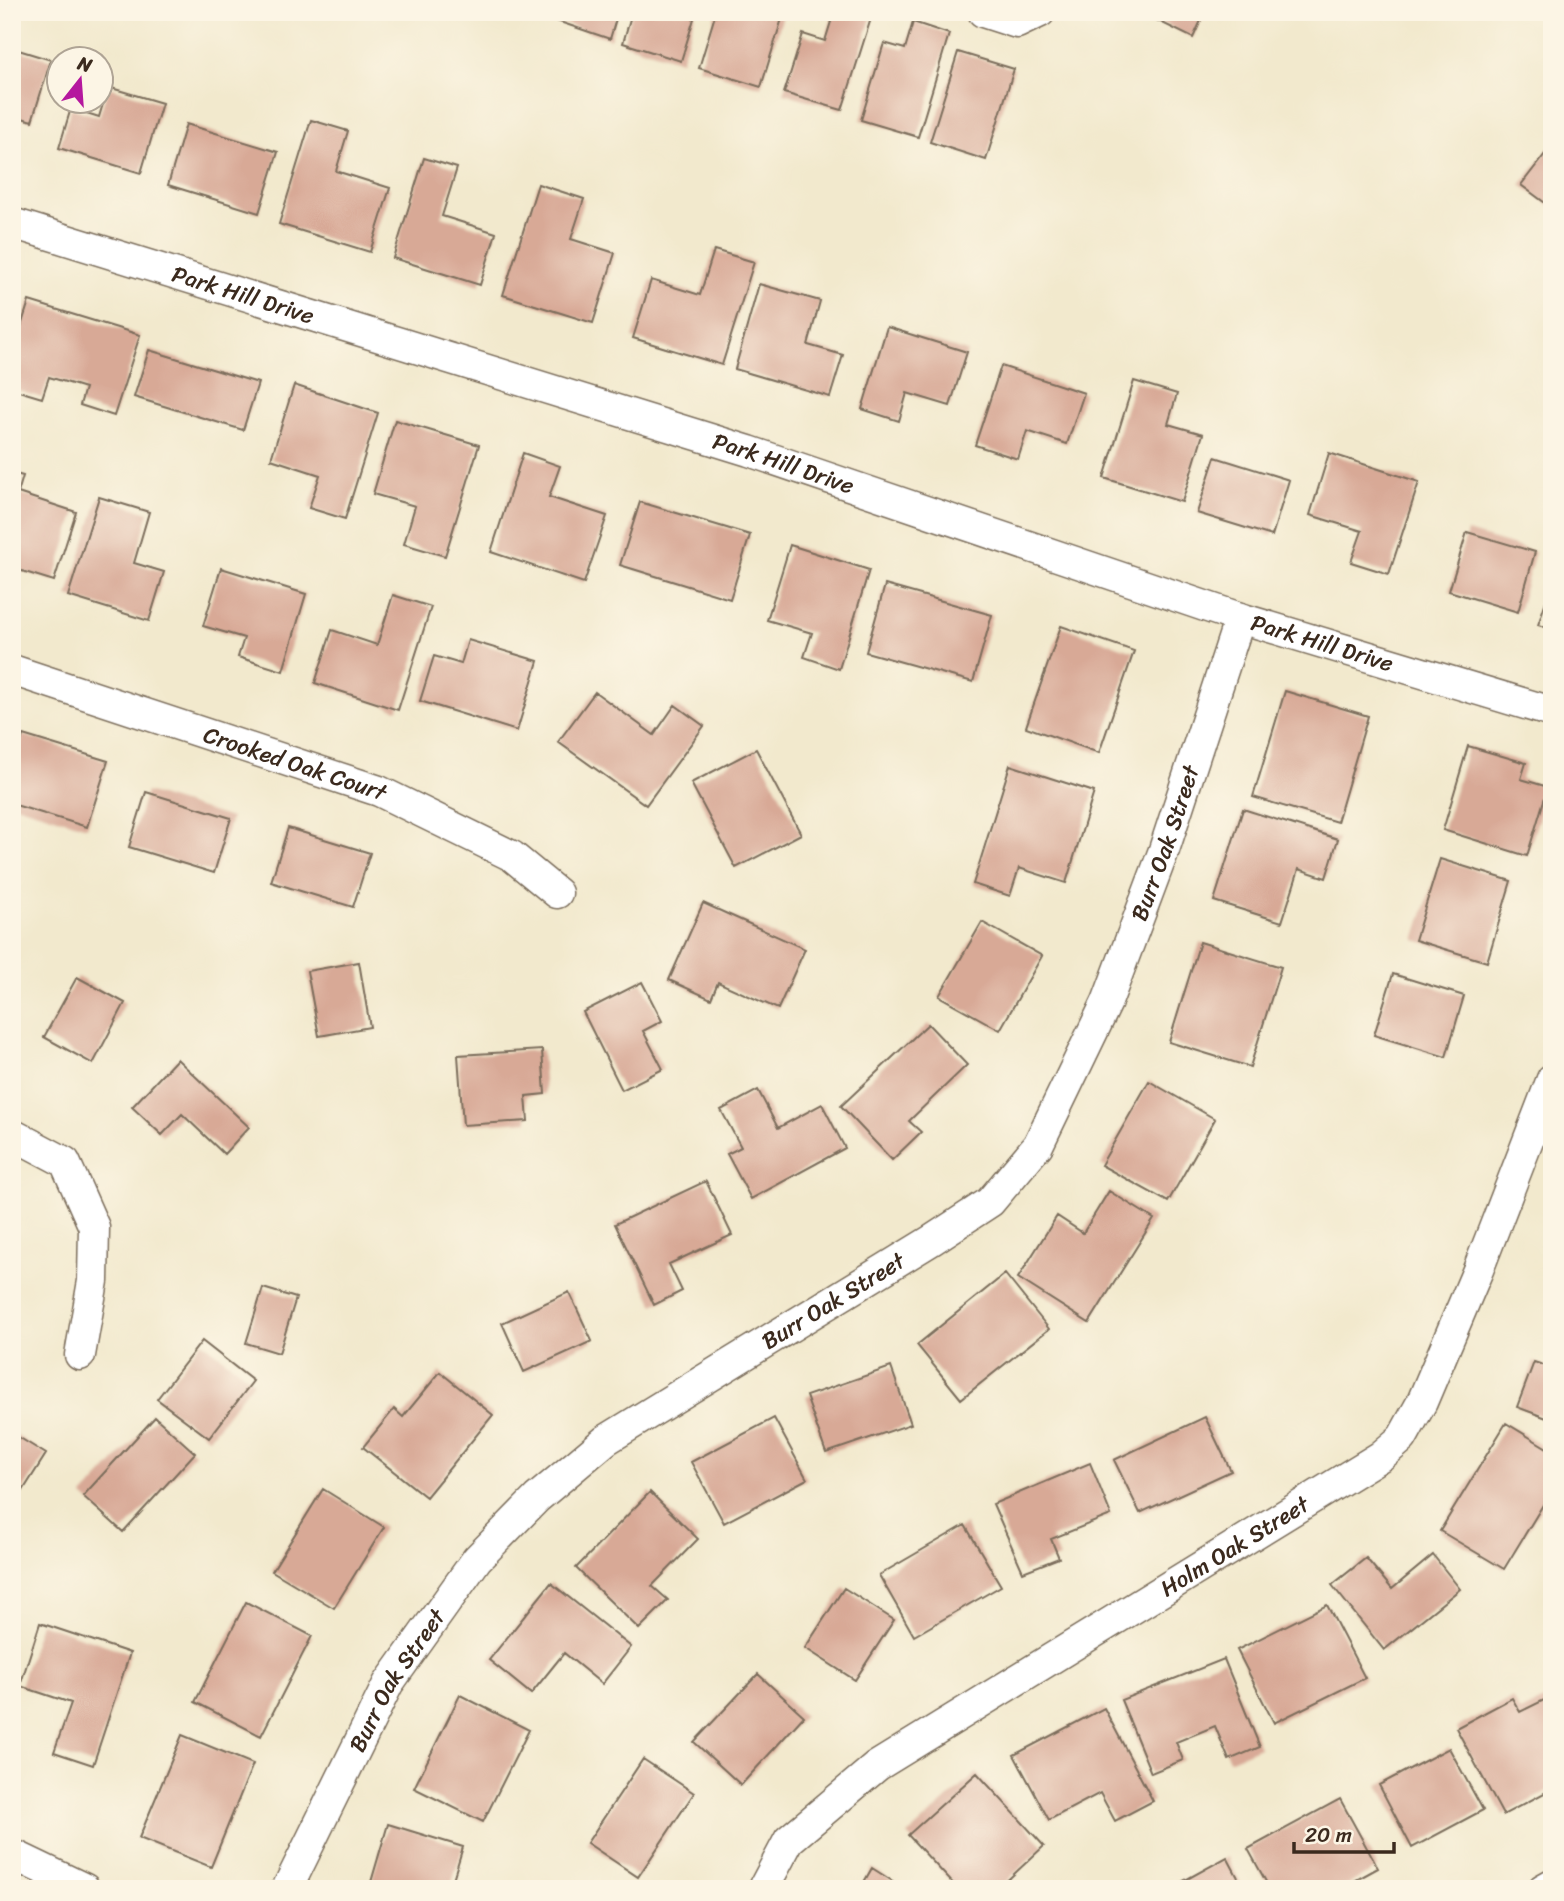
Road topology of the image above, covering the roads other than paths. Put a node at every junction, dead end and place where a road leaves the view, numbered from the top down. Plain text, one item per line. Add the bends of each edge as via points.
1 (983, 12) edge
2 (1040, 12) edge
3 (12, 222) edge
4 (1240, 618) junction
5 (12, 670) edge
6 (1552, 712) edge
7 (557, 894) dead end
8 (1552, 1079) edge
9 (12, 1134) edge
10 (80, 1355) dead end
11 (12, 1854) edge
12 (1552, 1884) edge
13 (85, 1889) edge
14 (287, 1889) edge
15 (763, 1889) edge
16 (1542, 1889) edge

1 - 2 street via 1017,23
3 - 4 street, Park Hill Drive via 749,451
4 - 6 street, Park Hill Drive
4 - 14 street, Burr Oak Street via 1164,850 1107,1002 1038,1145 990,1202 606,1440 537,1498 477,1559 388,1684
5 - 7 street, Crooked Oak Court via 379,791 512,856
8 - 15 street, Holm Oak Street via 1479,1270 1402,1438 1370,1463 877,1766 789,1840
9 - 10 street via 65,1162 94,1227 93,1281
11 - 13 street
12 - 16 street

